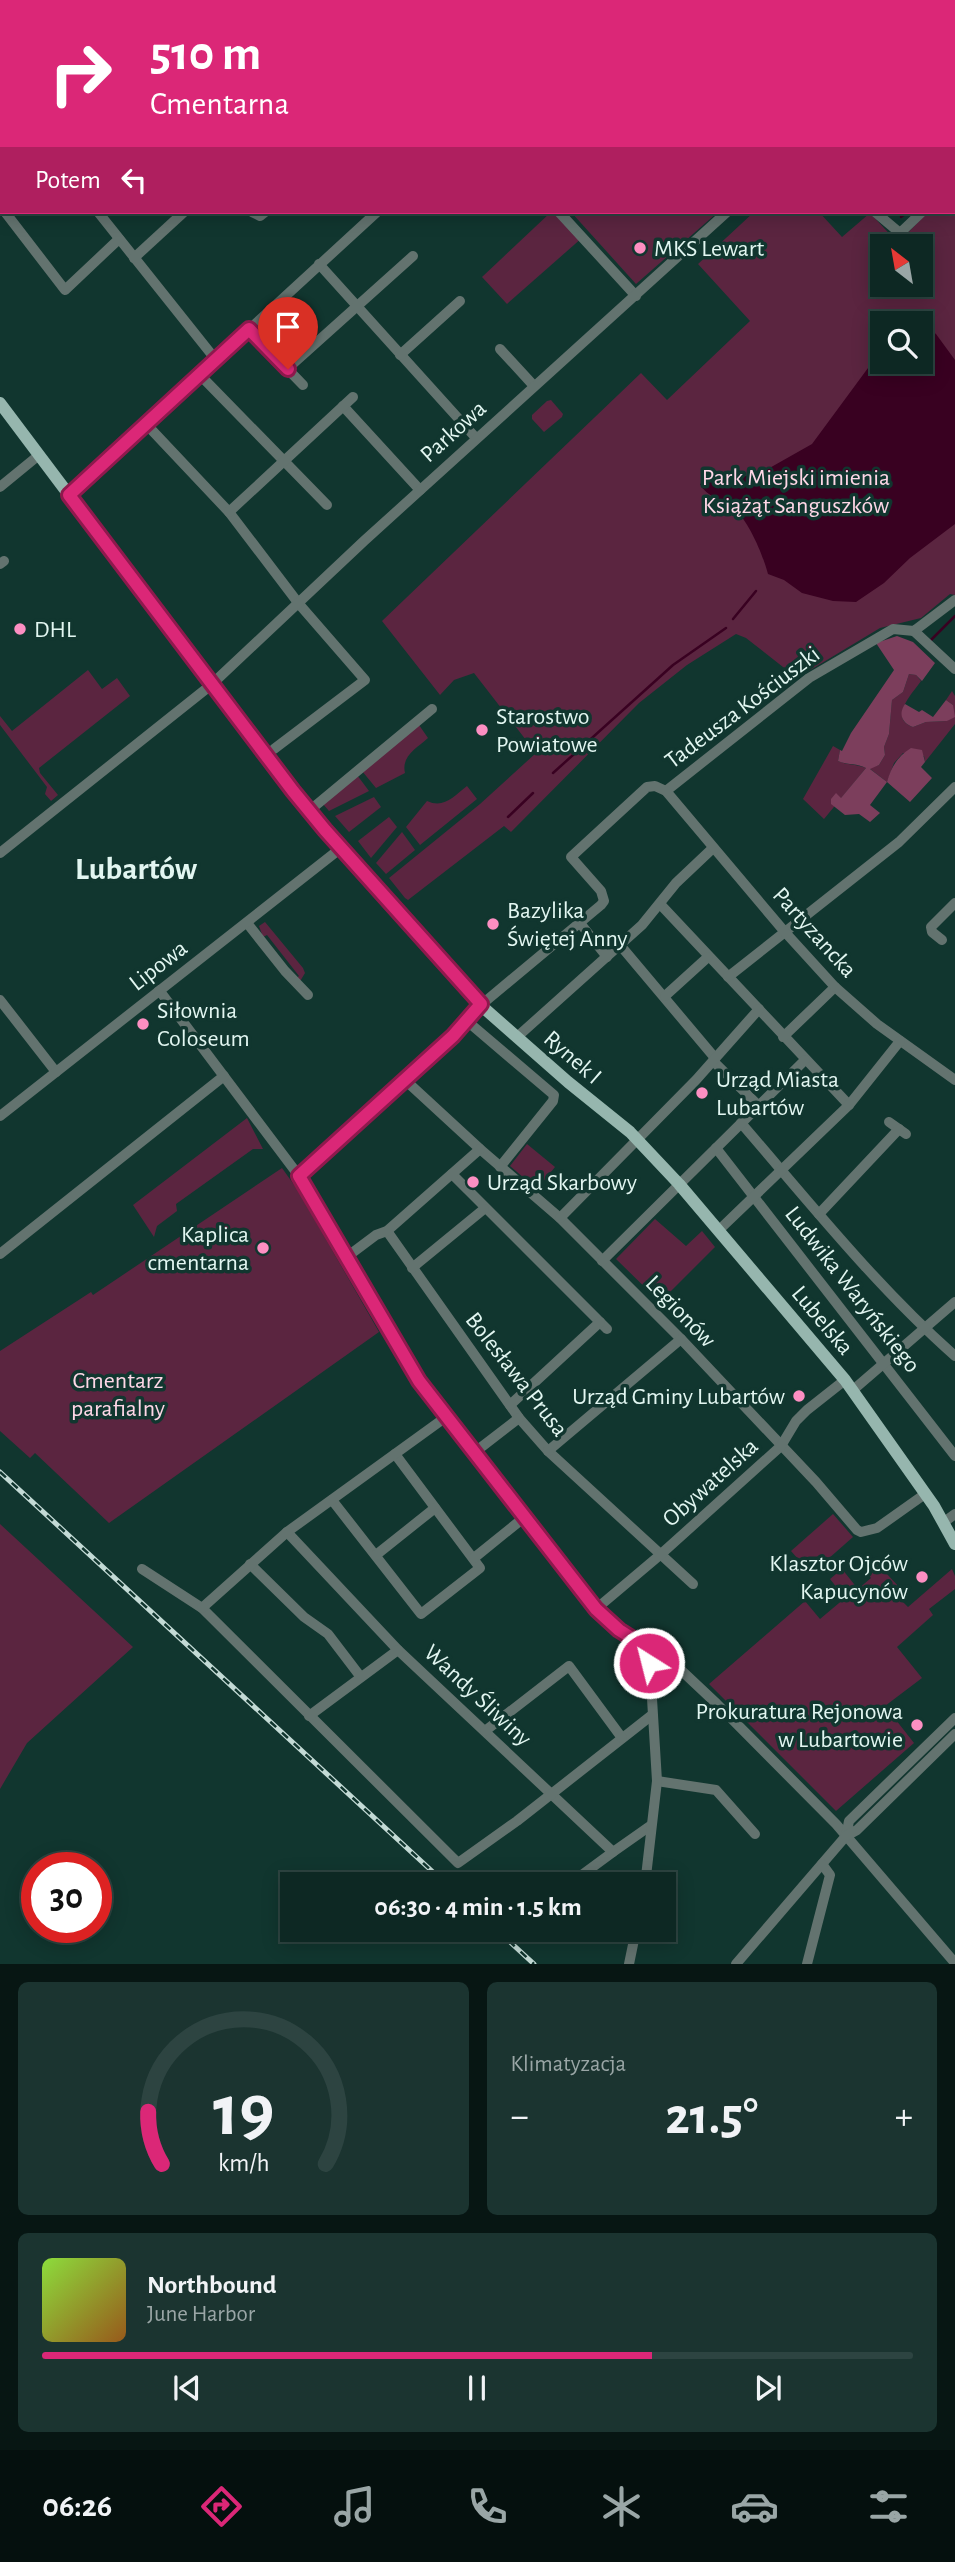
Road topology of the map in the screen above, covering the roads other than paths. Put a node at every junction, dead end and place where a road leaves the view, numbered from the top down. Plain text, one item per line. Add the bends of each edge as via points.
1 (7, 214) edge
2 (100, 214) edge
3 (182, 214) edge
4 (375, 214) edge
5 (561, 214) edge
6 (725, 214) edge
7 (877, 214) edge
8 (920, 214) edge
9 (119, 239) junction
10 (412, 256) dead end
11 (134, 258) junction
12 (319, 264) junction
13 (636, 296) junction
14 (460, 301) dead end
15 (356, 306) junction
16 (249, 329) junction
17 (500, 349) dead end
18 (400, 355) junction
19 (216, 360) junction
20 (288, 369) junction
21 (200, 375) junction
22 (303, 385) dead end
23 (534, 386) junction
24 (353, 397) dead end
25 (0, 403) edge
26 (339, 410) junction
27 (147, 425) junction
28 (476, 438) junction
29 (39, 455) junction
30 (285, 460) junction
31 (0, 486) edge
32 (420, 490) junction
33 (69, 495) junction
34 (327, 505) dead end
35 (229, 512) junction
36 (955, 600) edge
37 (299, 604) junction
38 (914, 631) junction
39 (955, 669) edge
40 (212, 685) junction
41 (432, 709) dead end
42 (274, 749) dead end
43 (955, 787) edge
44 (666, 791) junction
45 (309, 811) junction
46 (341, 848) junction
47 (713, 848) junction
48 (0, 853) edge
49 (955, 902) edge
50 (660, 904) junction
51 (247, 923) junction
52 (580, 923) junction
53 (784, 931) junction
54 (942, 940) dead end
55 (620, 945) junction
56 (607, 957) junction
57 (708, 957) junction
58 (728, 977) junction
59 (835, 987) junction
60 (159, 990) junction
61 (308, 995) dead end
62 (665, 996) junction
63 (0, 1000) edge
64 (481, 1004) junction
65 (759, 1009) junction
66 (467, 1021) junction
67 (517, 1037) junction
68 (783, 1037) junction
69 (900, 1041) junction
70 (714, 1060) junction
71 (805, 1060) junction
72 (56, 1072) junction
73 (224, 1076) junction
74 (404, 1079) junction
75 (955, 1080) edge
76 (849, 1105) junction
77 (759, 1106) junction
78 (0, 1116) edge
79 (889, 1122) dead end
80 (741, 1123) junction
81 (638, 1140) junction
82 (716, 1148) junction
83 (480, 1149) junction
84 (500, 1167) junction
85 (783, 1171) junction
86 (452, 1174) junction
87 (299, 1176) junction
88 (679, 1184) junction
89 (755, 1196) junction
90 (484, 1209) junction
91 (819, 1214) junction
92 (560, 1219) junction
93 (719, 1230) junction
94 (387, 1231) junction
95 (0, 1254) edge
96 (348, 1256) junction
97 (602, 1261) junction
98 (411, 1268) junction
99 (955, 1302) edge
100 (924, 1329) junction
101 (681, 1339) junction
102 (955, 1356) edge
103 (884, 1364) junction
104 (849, 1385) junction
105 (510, 1405) junction
106 (446, 1417) junction
107 (519, 1418) junction
108 (781, 1446) junction
109 (548, 1451) junction
110 (475, 1452) junction
111 (395, 1454) junction
112 (955, 1456) edge
113 (925, 1493) junction
114 (332, 1500) junction
115 (435, 1508) junction
116 (526, 1516) junction
117 (950, 1518) edge
118 (287, 1532) junction
119 (955, 1544) edge
120 (376, 1555) junction
121 (660, 1555) junction
122 (474, 1558) junction
123 (250, 1564) junction
124 (142, 1569) dead end
125 (693, 1584) dead end
126 (202, 1608) junction
127 (596, 1609) junction
128 (649, 1649) junction
129 (398, 1650) junction
130 (360, 1676) junction
131 (652, 1715) junction
132 (309, 1716) junction
133 (955, 1718) edge
134 (485, 1731) junction
135 (955, 1734) edge
136 (622, 1738) junction
137 (924, 1756) junction
138 (657, 1781) junction
139 (551, 1793) junction
140 (650, 1826) junction
141 (755, 1833) dead end
142 (846, 1836) junction
143 (613, 1852) junction
144 (822, 1864) junction
145 (586, 1872) edge
146 (646, 1872) edge
147 (634, 1942) edge
148 (955, 1963) edge
149 (629, 1964) edge
150 (736, 1964) edge
151 (807, 1964) edge

1 - 9 street via 65,290
2 - 9 street
3 - 11 street
4 - 12 street
5 - 13 street
6 - 13 street, Parkowa
7 - 8 street via 900,233
9 - 11 street
10 - 15 street
11 - 19 street
12 - 15 street
12 - 16 street
13 - 23 street, Parkowa
14 - 18 street
15 - 18 street
15 - 20 street
16 - 19 street
16 - 20 street
17 - 23 street
18 - 28 street
19 - 21 street
20 - 22 street
21 - 27 street
21 - 30 street
23 - 28 street, Parkowa
24 - 26 street
25 - 29 main road, Rynek I
26 - 30 street
26 - 32 street
27 - 33 street
27 - 35 street
28 - 32 street, Parkowa
29 - 31 street
29 - 33 main road, Rynek I
30 - 34 street
30 - 35 street
32 - 37 street, Parkowa
33 - 40 main road, Rynek I
35 - 37 street
36 - 38 street, Tadeusza Kościuszki
37 - 40 street, Parkowa
37 - 42 street via 365,680
38 - 39 street
38 - 44 street, Tadeusza Kościuszki via 892,629 809,678
40 - 45 main road, Rynek I
40 - 48 street, Parkowa
41 - 45 street
43 - 53 street via 899,842
44 - 47 street, Partyzancka
44 - 52 street, Tadeusza Kościuszki via 647,787 572,857 604,896 601,905
45 - 46 main road, Rynek I
46 - 51 street, Lipowa
46 - 64 main road, Rynek I
47 - 50 street
47 - 53 street, Partyzancka
49 - 54 street via 931,927
50 - 55 street
50 - 57 street
51 - 60 street, Lipowa
51 - 61 street
52 - 56 street
52 - 64 street, Tadeusza Kościuszki
53 - 58 street
53 - 59 street, Partyzancka
55 - 56 street
55 - 62 street
56 - 67 street
57 - 58 street
57 - 62 street
58 - 65 street
59 - 68 street
59 - 69 street, Partyzancka
60 - 72 street, Lipowa
60 - 73 street
62 - 70 street
63 - 72 street
64 - 66 street, Tadeusza Kościuszki
64 - 67 main road, Rynek I
65 - 68 street
65 - 70 street
66 - 74 street, Tadeusza Kościuszki
66 - 84 street via 554,1095
67 - 81 main road, Rynek I
68 - 71 street
69 - 75 street, Partyzancka
69 - 76 street
70 - 77 street
70 - 81 street
71 - 76 street
71 - 77 street
72 - 78 street, Lipowa
73 - 87 street
73 - 95 street
74 - 83 street, Legionów
74 - 87 street, Tadeusza Kościuszki
76 - 85 street
77 - 80 street
79 - 91 street via 902,1131
80 - 82 street
80 - 85 street
81 - 88 main road, Lubelska
81 - 92 street
82 - 88 street
82 - 89 street, Ludwika Waryńskiego
83 - 84 street, Legionów
83 - 86 street
84 - 92 street, Legionów
85 - 89 street
85 - 91 street
86 - 90 street
86 - 94 street
87 - 96 street
88 - 93 main road, Lubelska
88 - 97 street
89 - 93 street
89 - 103 street, Ludwika Waryńskiego
90 - 98 street
90 - 105 street via 604,1325
91 - 100 street
92 - 97 street, Legionów
93 - 104 main road, Lubelska
94 - 96 street
94 - 98 street, Bolesława Prusa
96 - 106 street via 413,1372
97 - 101 street, Legionów
98 - 105 street, Bolesława Prusa
99 - 100 street, Obywatelska
100 - 102 street
100 - 103 street, Obywatelska
101 - 108 street, Legionów
101 - 109 street
103 - 104 street, Obywatelska
103 - 112 street, Ludwika Waryńskiego
104 - 108 street, Obywatelska via 800,1417
104 - 113 main road, Lubelska
105 - 107 street, Bolesława Prusa
106 - 110 street
106 - 111 street
107 - 109 street, Bolesława Prusa
107 - 110 street
108 - 113 street, Legionów via 861,1532 877,1528
108 - 121 street, Obywatelska
109 - 121 street, Bolesława Prusa
110 - 116 street
111 - 114 street
111 - 115 street
113 - 117 main road, Lubelska
114 - 118 street
114 - 120 street
115 - 120 street
115 - 122 street
116 - 122 street
116 - 127 street
117 - 119 main road, Lubelska
118 - 123 street
118 - 129 street, Wandy Śliwiny
120 - 122 street via 421,1614 479,1570
121 - 125 street, Bolesława Prusa
121 - 127 street, Obywatelska
123 - 126 street
123 - 130 street via 328,1634
124 - 126 street
126 - 132 street
127 - 128 street
128 - 131 street
128 - 142 street via 693,1681
129 - 130 street
129 - 134 street, Wandy Śliwiny
130 - 132 street
131 - 136 street
131 - 138 street
132 - 139 street via 458,1863
133 - 137 street
134 - 136 street via 569,1666
134 - 139 street, Wandy Śliwiny
135 - 137 street
136 - 139 street
137 - 142 street via 857,1830
138 - 140 street
138 - 141 street via 716,1790
139 - 143 street, Wandy Śliwiny
140 - 143 street
140 - 146 street
142 - 144 street
142 - 148 street
143 - 145 street
144 - 150 street
144 - 151 street via 830,1875
147 - 149 street

